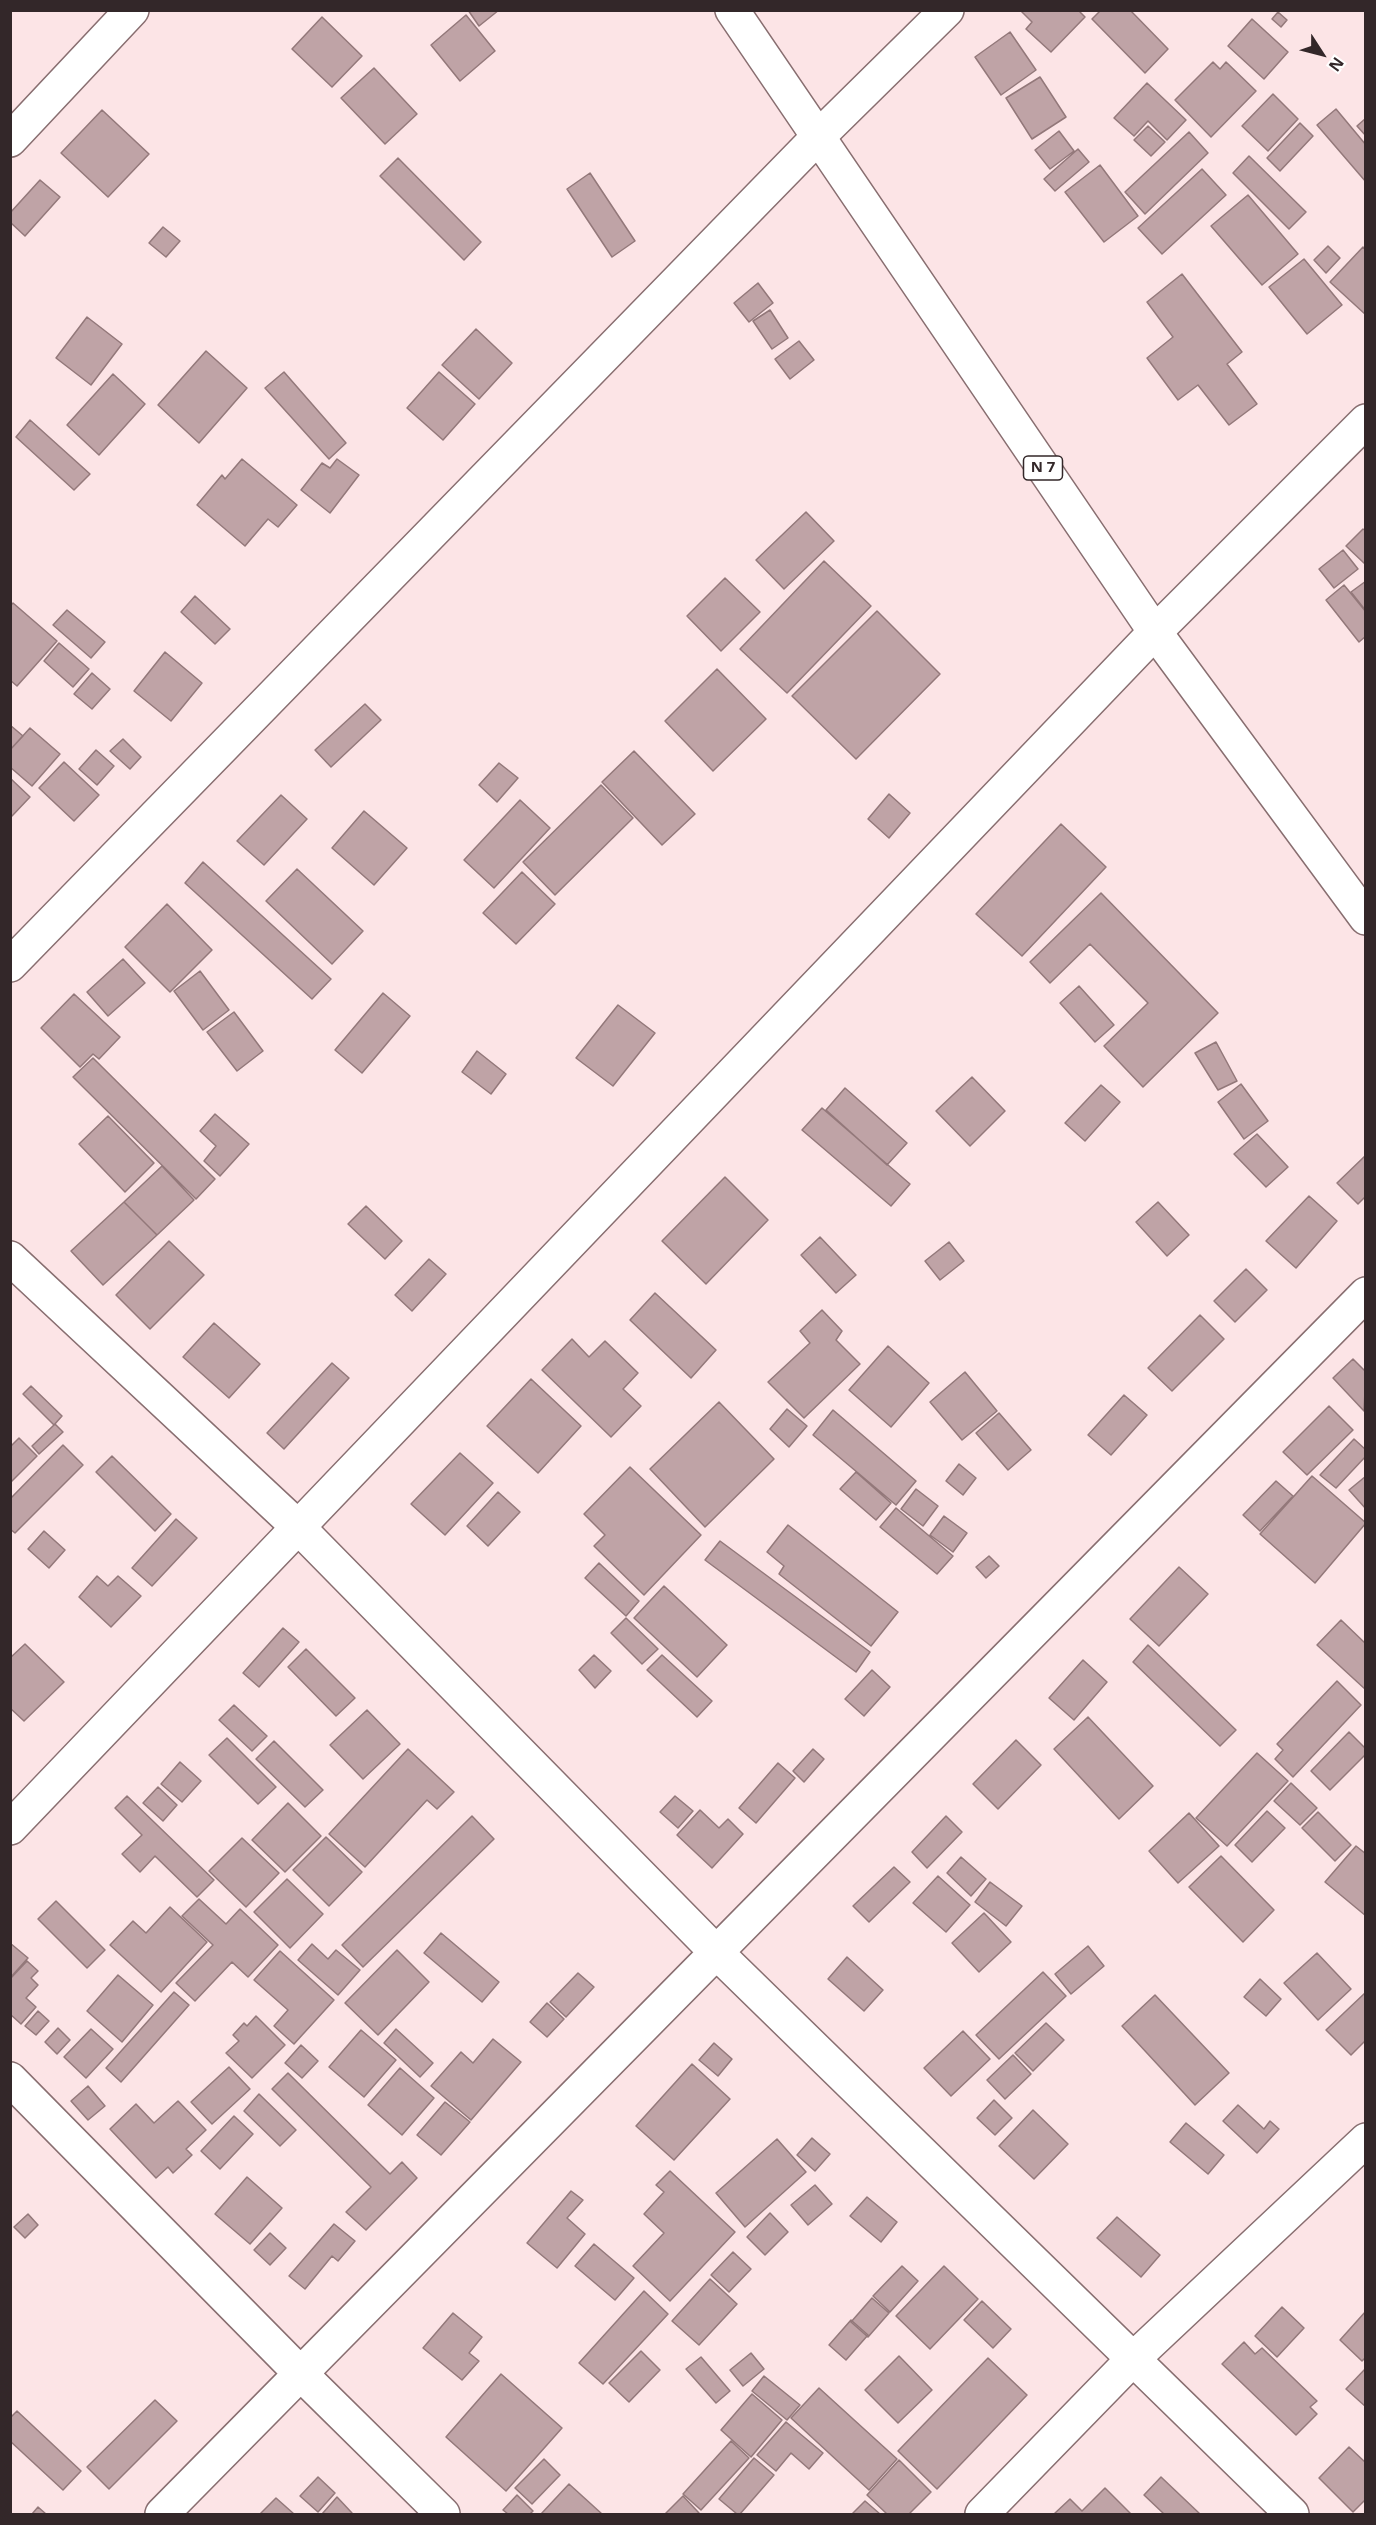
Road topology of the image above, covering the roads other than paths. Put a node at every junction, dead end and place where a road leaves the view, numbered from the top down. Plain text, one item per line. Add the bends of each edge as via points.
1 (132, 10) edge
2 (732, 10) edge
3 (947, 10) edge
4 (817, 138) junction
5 (10, 140) edge
6 (1365, 421) edge
7 (1155, 632) junction
8 (1365, 918) edge
9 (10, 965) edge
10 (10, 1258) edge
11 (1365, 1294) edge
12 (298, 1527) junction
13 (10, 1828) edge
14 (716, 1953) junction
15 (10, 2079) edge
16 (1365, 2140) edge
17 (1132, 2361) junction
18 (301, 2374) junction
19 (162, 2514) edge
20 (443, 2514) edge
21 (982, 2514) edge
22 (1292, 2514) edge

1 - 5 main road
2 - 4 main road, N 7
3 - 4 main road
4 - 7 main road, N 7
4 - 9 main road
6 - 7 main road
7 - 8 main road, N 7
7 - 12 main road
10 - 12 main road
11 - 14 main road
12 - 13 main road
12 - 14 main road
14 - 17 main road
14 - 18 main road
15 - 18 main road
16 - 17 main road
17 - 21 main road
17 - 22 main road
18 - 19 main road
18 - 20 main road

